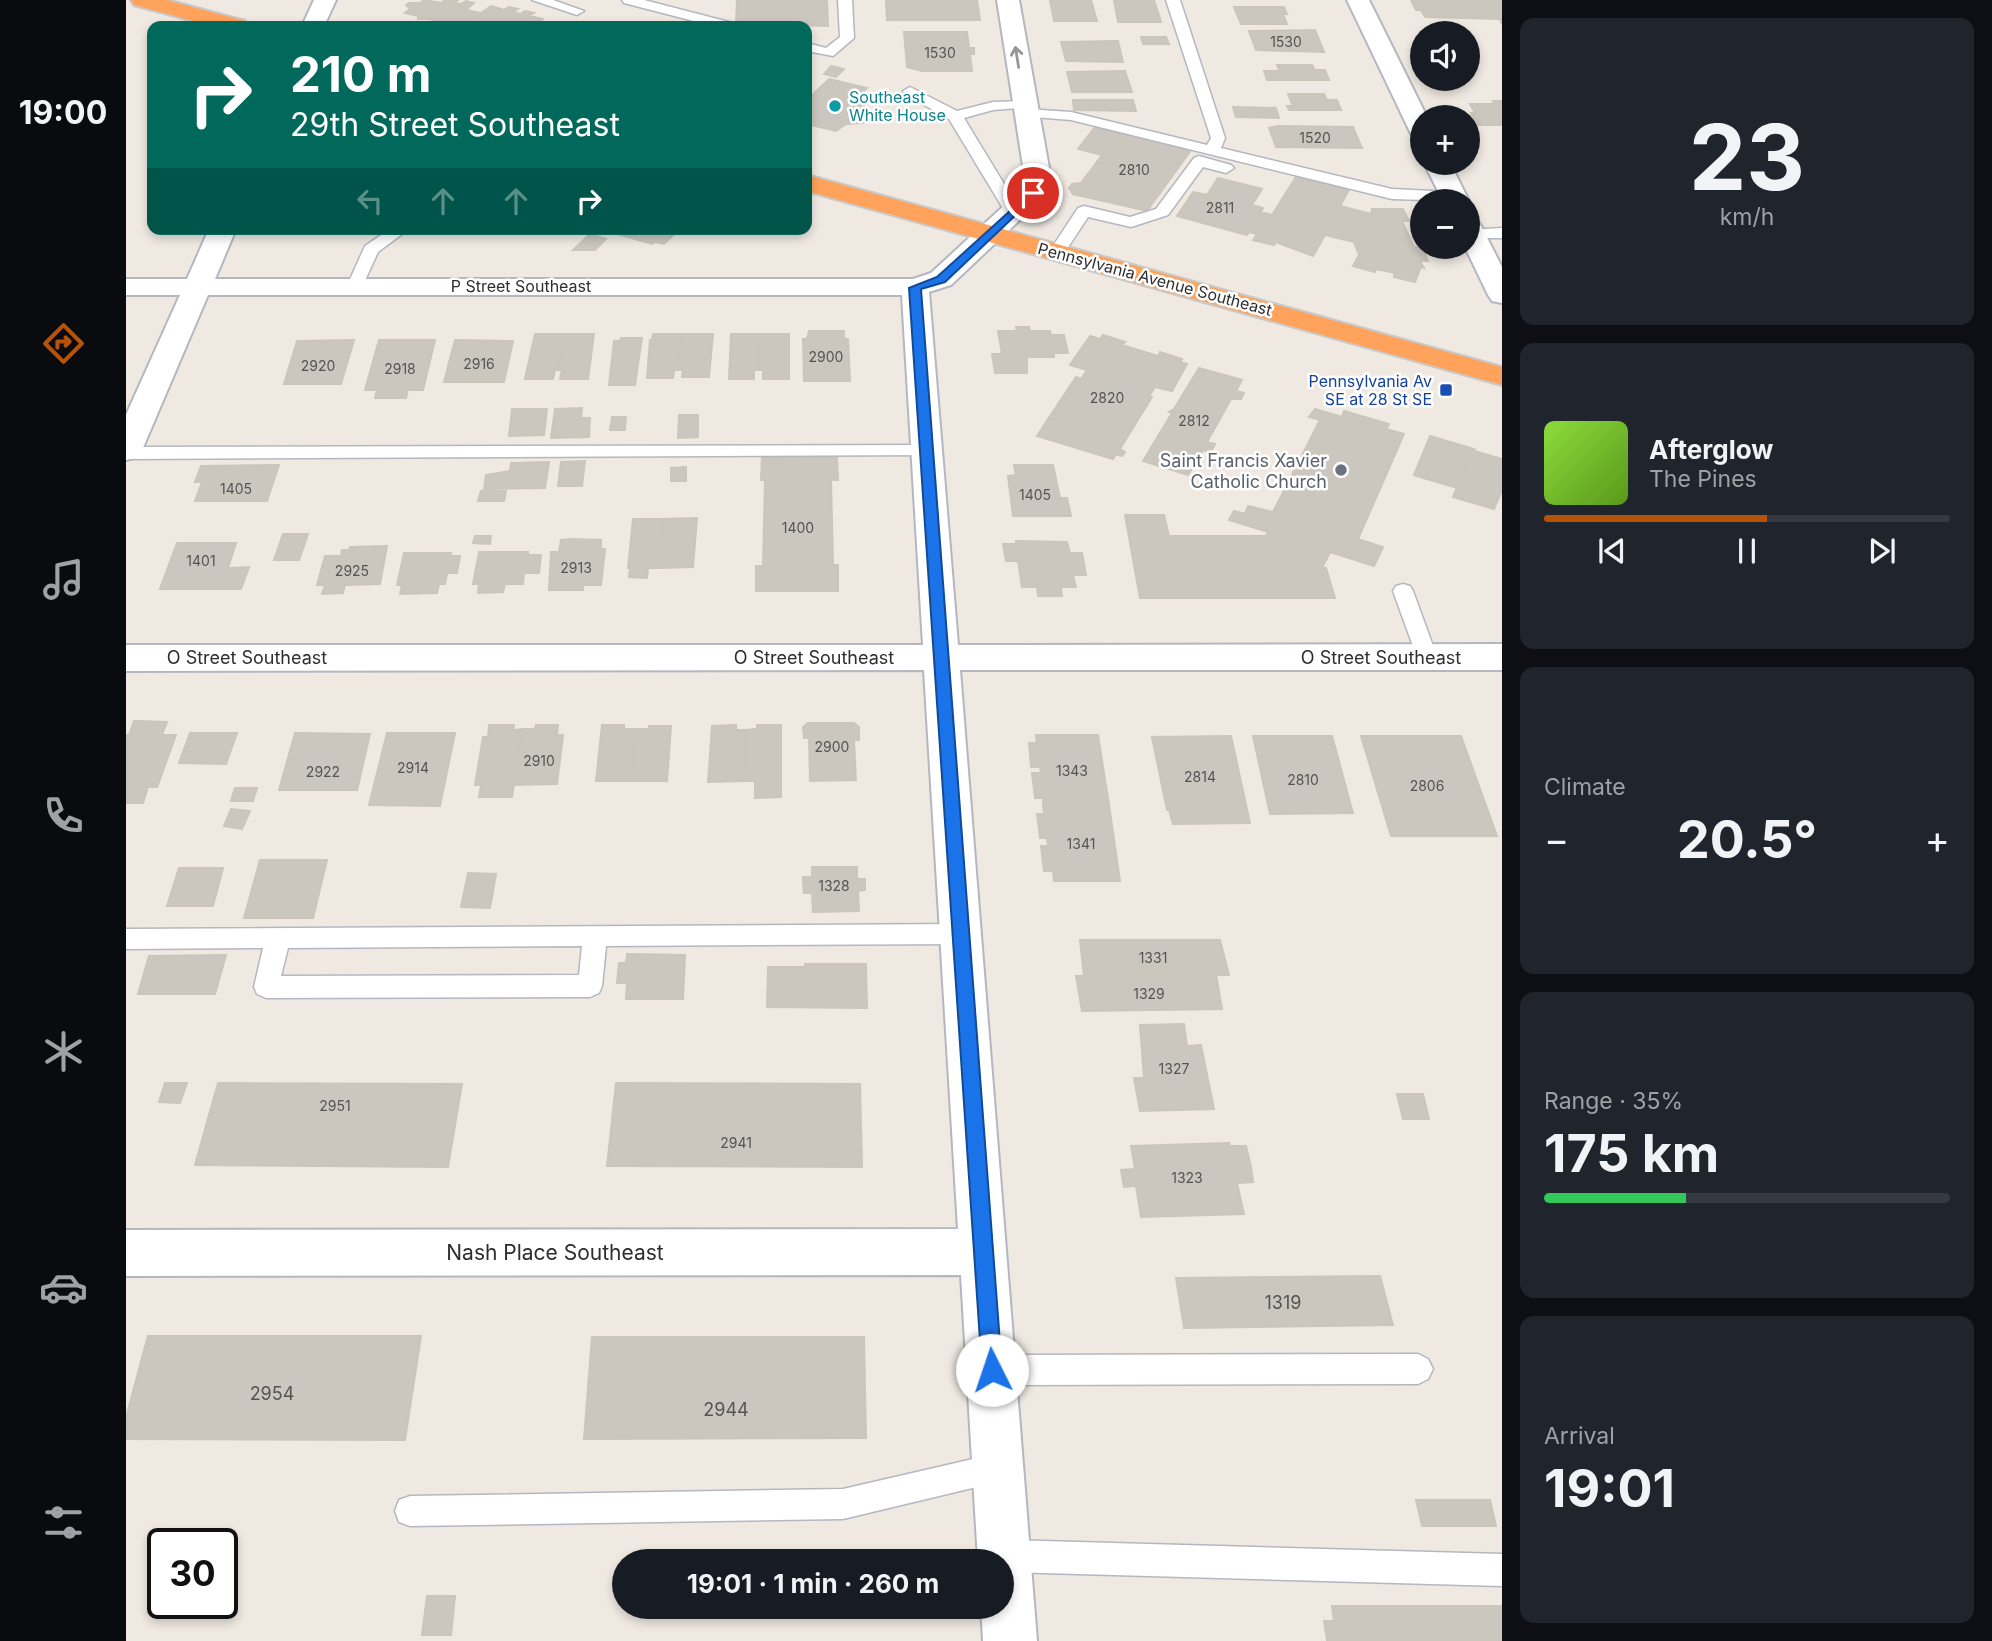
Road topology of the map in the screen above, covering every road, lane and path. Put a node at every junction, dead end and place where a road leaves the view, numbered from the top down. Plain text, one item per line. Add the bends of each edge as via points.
1 (142, 0) edge
2 (325, 0) edge
3 (539, 0) edge
4 (629, 0) edge
5 (845, 0) edge
6 (1008, 0) edge
7 (1173, 0) edge
8 (1358, 0) edge
9 (577, 11) dead end
10 (219, 21) edge
11 (315, 21) edge
12 (709, 21) edge
13 (812, 48) edge
14 (910, 91) dead end
15 (1410, 107) edge
16 (1026, 108) junction
17 (955, 117) junction
18 (1212, 150) junction
19 (1268, 179) dead end
20 (812, 184) edge
21 (1410, 195) edge
22 (1013, 212) junction
23 (1480, 231) edge
24 (1502, 233) edge
25 (990, 234) junction
26 (220, 235) edge
27 (392, 235) edge
28 (1480, 250) edge
29 (1057, 252) junction
30 (134, 284) edge
31 (355, 286) junction
32 (198, 287) junction
33 (915, 288) junction
34 (1502, 295) edge
35 (1502, 376) edge
36 (926, 451) junction
37 (126, 452) edge
38 (1403, 592) dead end
39 (126, 657) edge
40 (941, 657) junction
41 (1427, 657) junction
42 (1502, 657) edge
43 (961, 934) junction
44 (595, 936) junction
45 (278, 938) junction
46 (126, 939) edge
47 (984, 1252) junction
48 (126, 1253) edge
49 (1418, 1369) dead end
50 (992, 1370) junction
51 (999, 1468) junction
52 (410, 1511) dead end
53 (1004, 1549) edge
54 (1014, 1556) edge
55 (1502, 1570) edge
56 (1008, 1619) edge
57 (1010, 1641) edge

1 - 10 highway
2 - 11 street
3 - 9 lane
4 - 12 lane
5 - 13 lane via 847,38 828,53
16 -> 6 street
7 - 18 lane via 1218,138
8 - 15 street
14 - 17 lane
16 - 17 lane via 993,106
16 - 18 lane
16 - 22 street via 1038,179 1033,193
17 - 22 lane
18 - 21 lane
19 - 29 lane via 1199,161 1162,212 1130,222 1084,211
20 - 25 highway, Pennsylvania Avenue Southeast
22 - 25 street
23 - 24 lane
25 - 29 highway, Pennsylvania Avenue Southeast
25 - 33 street via 941,279
26 - 32 street
27 - 31 lane via 371,249
28 - 34 street
29 - 35 highway, Pennsylvania Avenue Southeast
30 - 32 street, P Street Southeast
31 - 32 street, P Street Southeast
31 - 33 street, P Street Southeast
32 - 37 street
33 - 36 street
36 - 37 lane
36 - 40 street
38 - 41 lane
39 - 40 street, O Street Southeast
40 - 41 street, O Street Southeast
40 - 43 street
41 - 42 street, O Street Southeast
43 - 44 lane
43 - 47 street
44 - 45 lane
44 - 45 lane via 590,986 266,987
45 - 46 lane
47 - 48 street, Nash Place Southeast
47 - 50 street
49 - 50 lane
50 - 51 street
51 - 52 lane via 843,1504
51 - 53 street
54 - 55 lane
56 - 57 street

